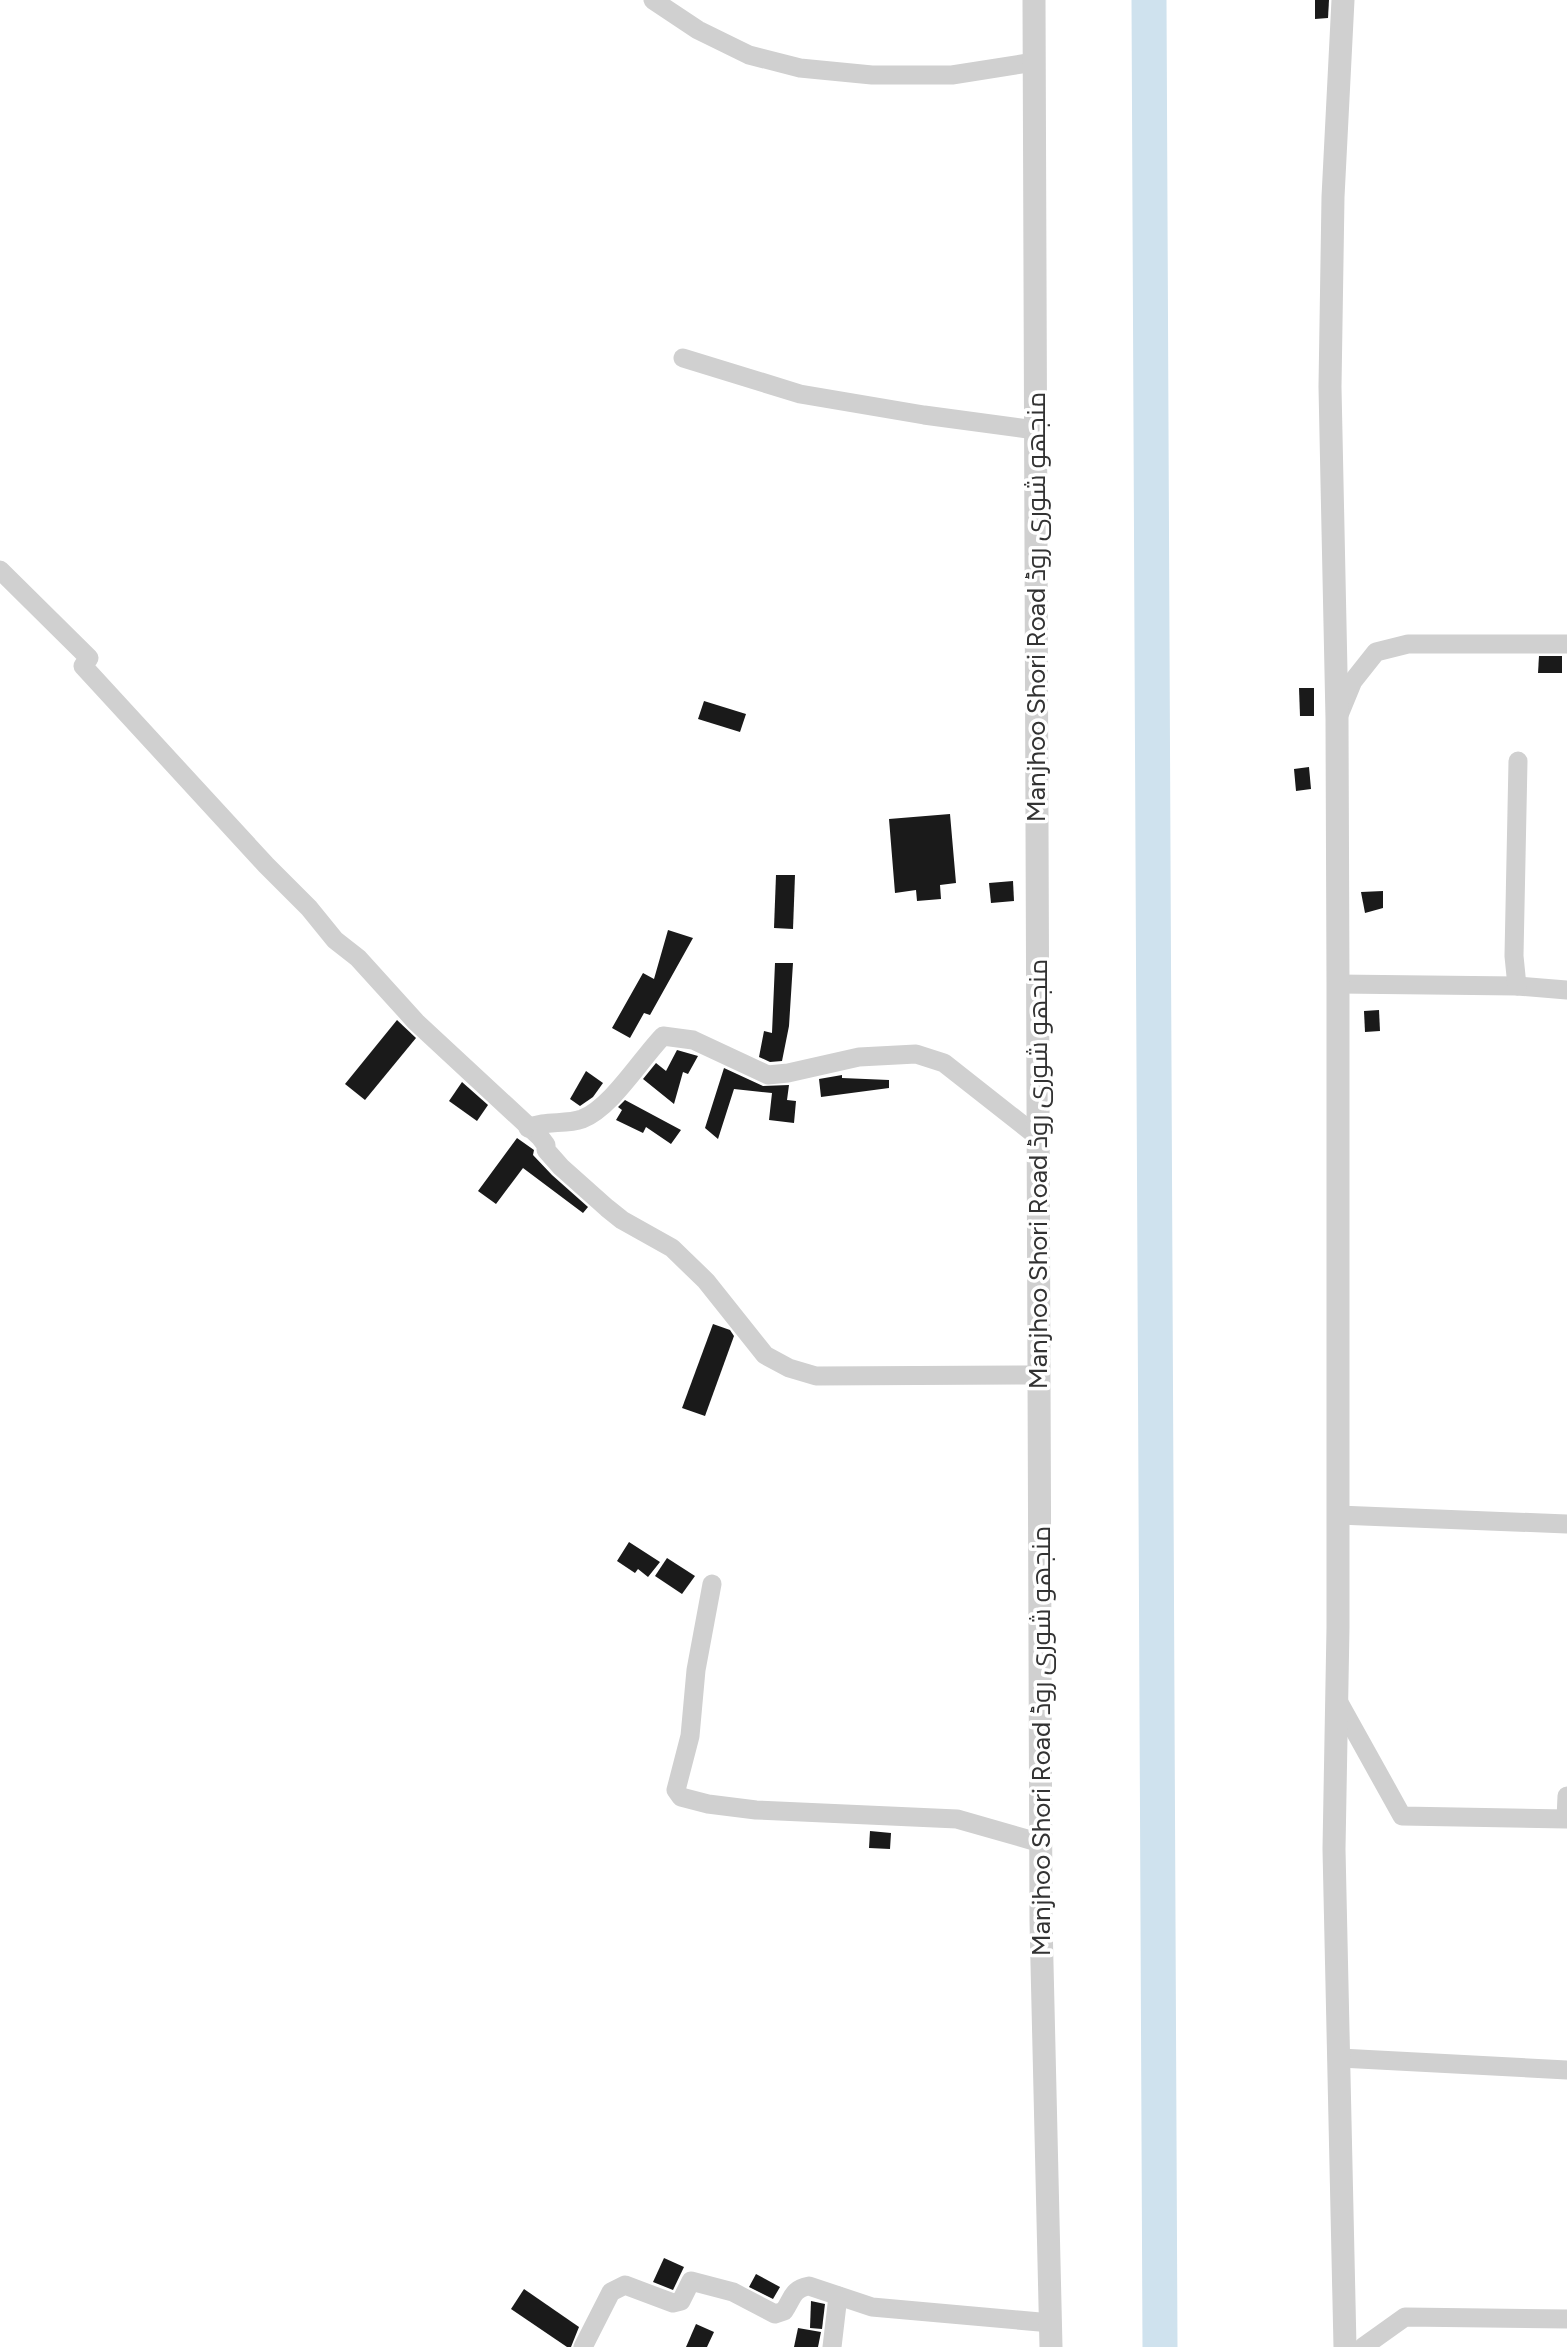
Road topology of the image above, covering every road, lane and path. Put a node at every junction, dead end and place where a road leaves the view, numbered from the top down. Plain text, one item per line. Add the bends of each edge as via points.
1 (653, 0) edge
2 (1034, 0) edge
3 (1343, 0) edge
4 (1034, 62) junction
5 (683, 358) dead end
6 (1035, 430) junction
7 (0, 570) edge
8 (1567, 644) edge
9 (1337, 719) junction
10 (1518, 761) dead end
11 (1338, 984) junction
12 (1517, 986) junction
13 (1567, 990) edge
14 (528, 1128) junction
15 (1038, 1137) junction
16 (1039, 1376) junction
17 (1338, 1515) junction
18 (1567, 1524) edge
19 (712, 1584) dead end
20 (1337, 1699) junction
21 (1567, 1796) edge
22 (1041, 1843) junction
23 (1340, 2058) junction
24 (1567, 2070) edge
25 (838, 2296) junction
26 (1567, 2319) edge
27 (1051, 2323) junction
28 (583, 2347) edge
29 (832, 2347) edge
30 (1051, 2347) edge
31 (1345, 2347) edge
32 (1363, 2347) edge

1 - 4 street via 748,55 800,68 872,75 952,75
2 - 4 street, Manjhoo Shori Road منجھو شوری روڈ
3 - 9 street via 1330,291
4 - 6 street, Manjhoo Shori Road منجھو شوری روڈ
5 - 6 street via 800,394
6 - 15 street, Manjhoo Shori Road منجھو شوری روڈ
7 - 14 street via 89,658 83,666 335,940
8 - 9 street via 1408,644 1376,652 1353,681
9 - 11 street
10 - 12 street
11 - 12 street
11 - 17 street
12 - 13 street
14 - 15 street via 581,1119 605,1106 663,1036 693,1040 768,1075 859,1057 916,1054 944,1063
14 - 16 street via 561,1167 607,1208 672,1248 706,1281 765,1354 789,1368 817,1376
15 - 16 street, Manjhoo Shori Road منجھو شوری روڈ
16 - 22 street, Manjhoo Shori Road منجھو شوری روڈ
17 - 18 street
17 - 20 street
19 - 22 street via 696,1670 690,1736 676,1790 681,1797 757,1810 957,1819
20 - 21 street via 1402,1816 1566,1819
20 - 23 street via 1334,1849
22 - 27 street, Manjhoo Shori Road منجھو شوری روڈ
23 - 24 street
23 - 31 street
25 - 27 street via 872,2307
25 - 28 street via 801,2287 793,2292 784,2311 775,2314 709,2284 691,2281 681,2301 673,2303 625,2285 611,2292
25 - 29 street
26 - 32 street via 1405,2317
27 - 30 street, Manjhoo Shori Road منجھو شوری روڈ

